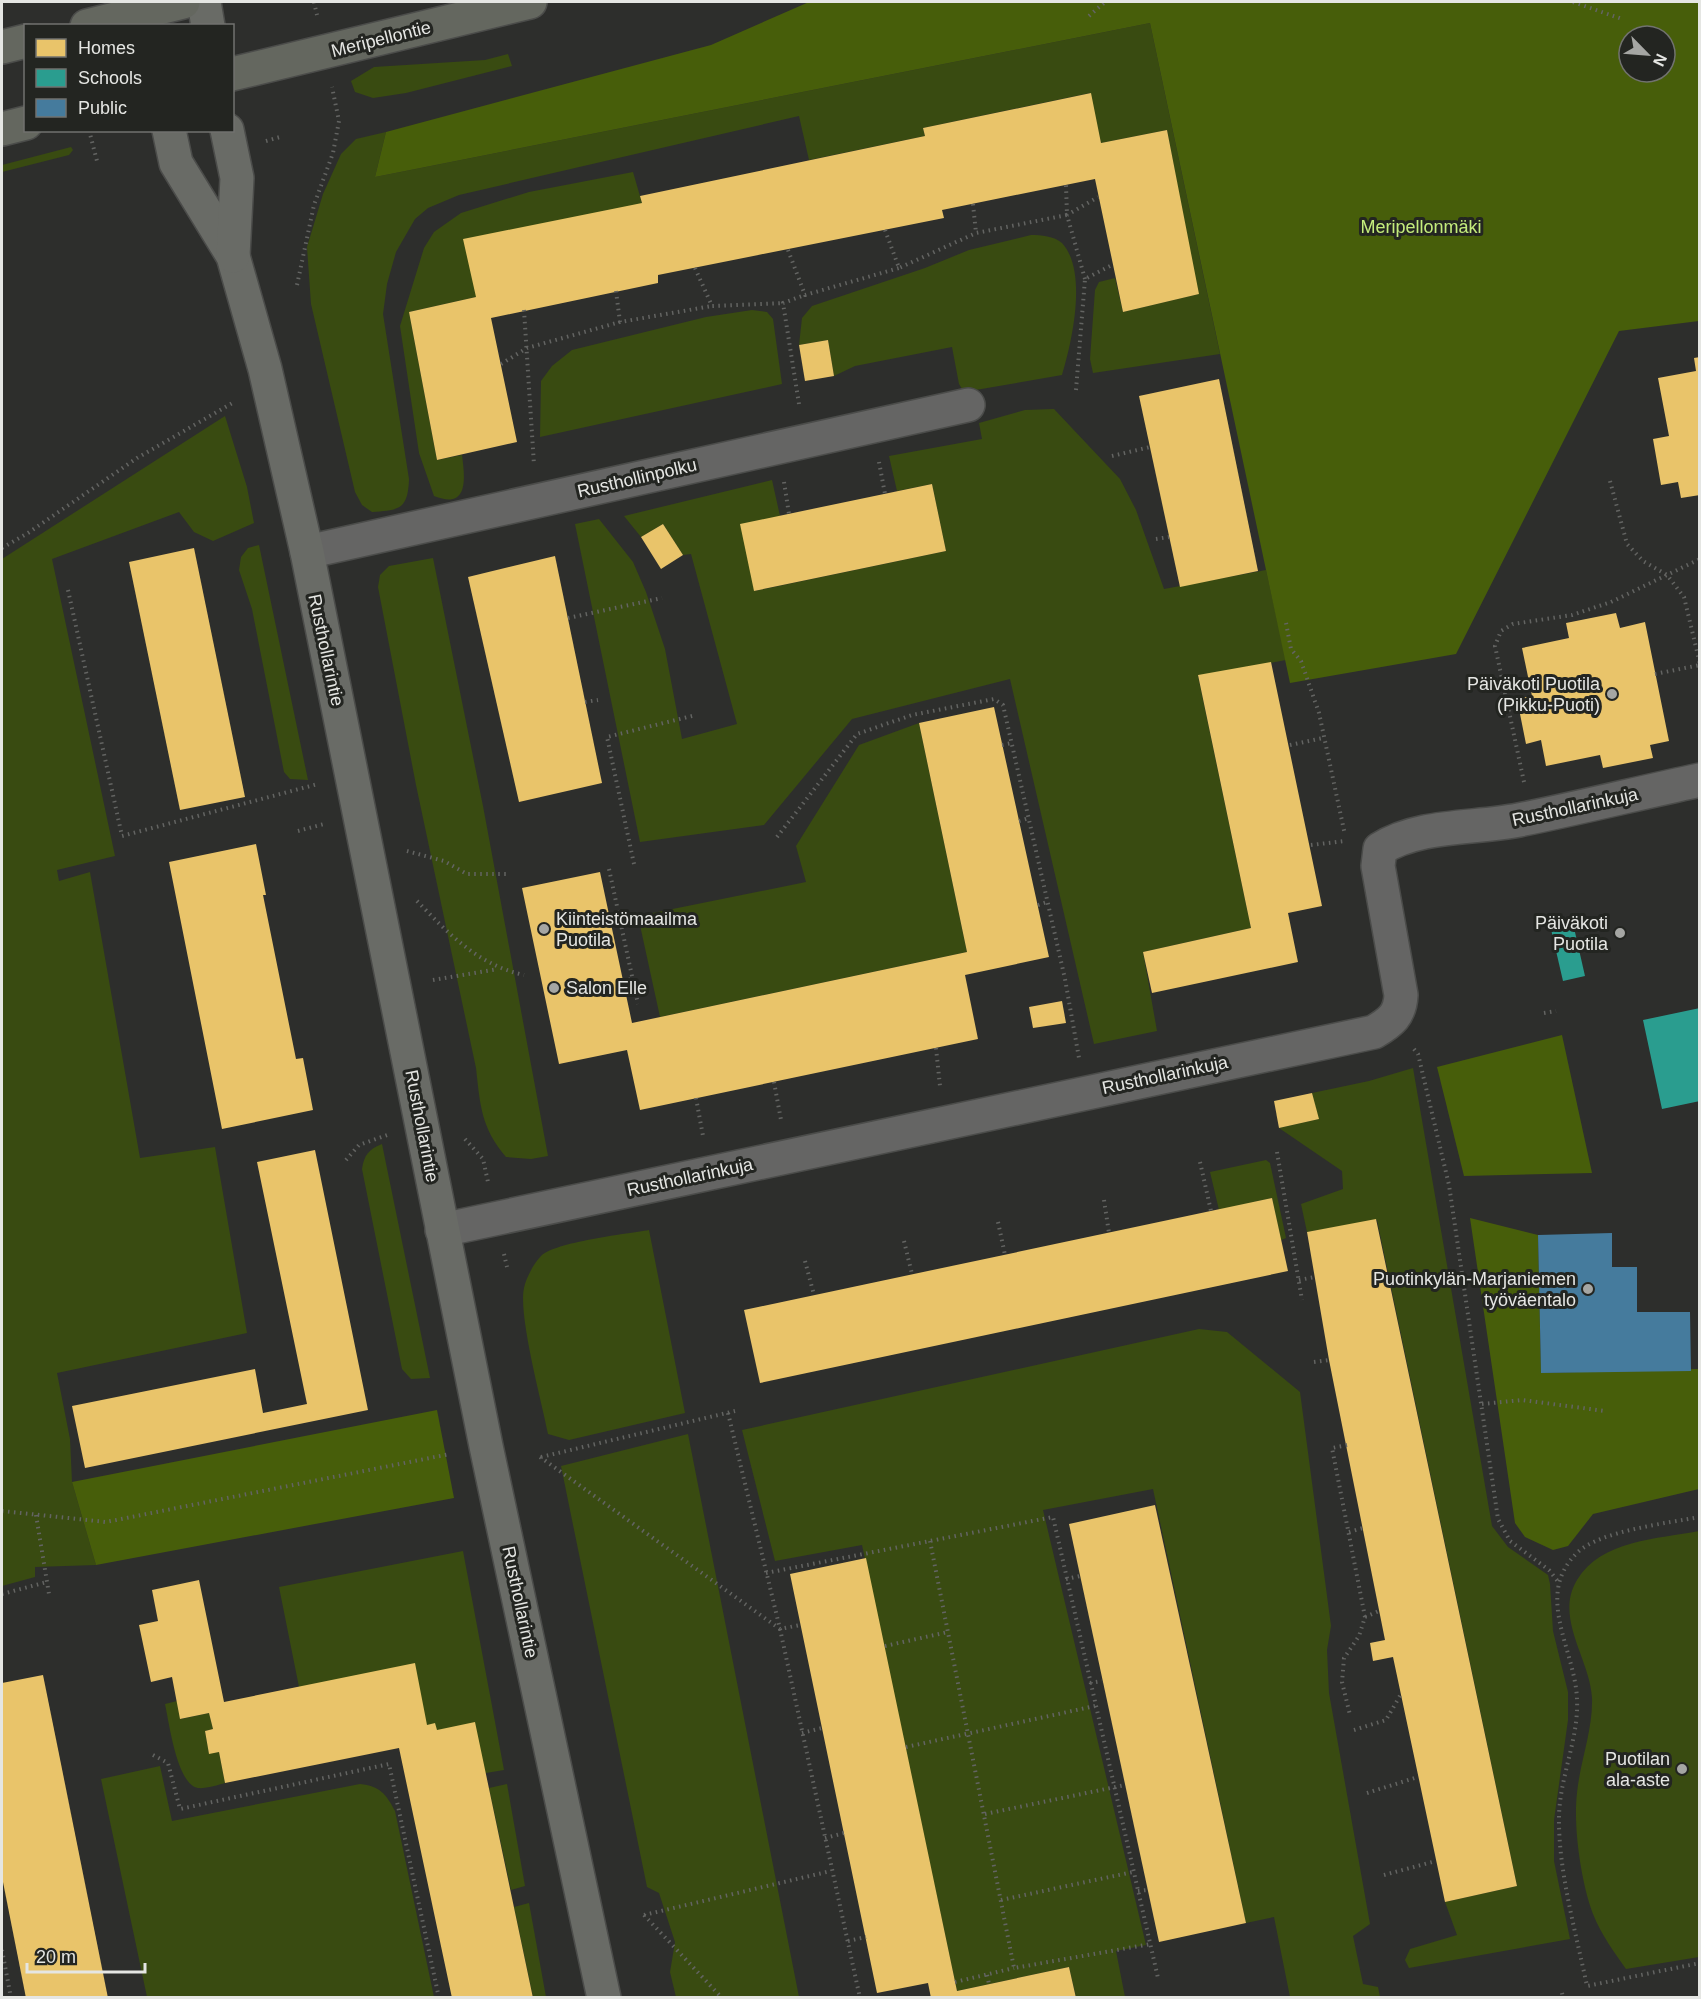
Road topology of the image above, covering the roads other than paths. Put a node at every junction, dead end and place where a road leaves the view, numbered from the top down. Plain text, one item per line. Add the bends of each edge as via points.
1 (183, 2) edge
2 (204, 2) edge
3 (530, 2) edge
4 (142, 13) edge
5 (95, 24) edge
6 (208, 24) edge
7 (24, 42) edge
8 (2, 47) edge
9 (234, 75) edge
10 (24, 124) edge
11 (2, 129) edge
12 (169, 132) edge
13 (227, 132) edge
14 (233, 256) junction
15 (968, 405) dead end
16 (307, 552) junction
17 (1700, 780) edge
18 (442, 1230) junction
19 (604, 1998) edge

1 - 4 main road
2 - 6 main road
3 - 9 main road, Meripellontie
4 - 5 main road
7 - 8 main road
10 - 11 main road
12 - 14 main road, Rusthollarintie via 176,163
13 - 14 main road, Rusthollarintie via 237,178
14 - 16 main road, Rusthollarintie via 265,369
15 - 16 street, Rusthollinpolku
16 - 18 main road, Rusthollarintie
17 - 18 street, Rusthollarinkuja via 1517,820 1419,834 1380,849 1378,866 1401,995 1392,1021 1374,1032
18 - 19 main road, Rusthollarintie

